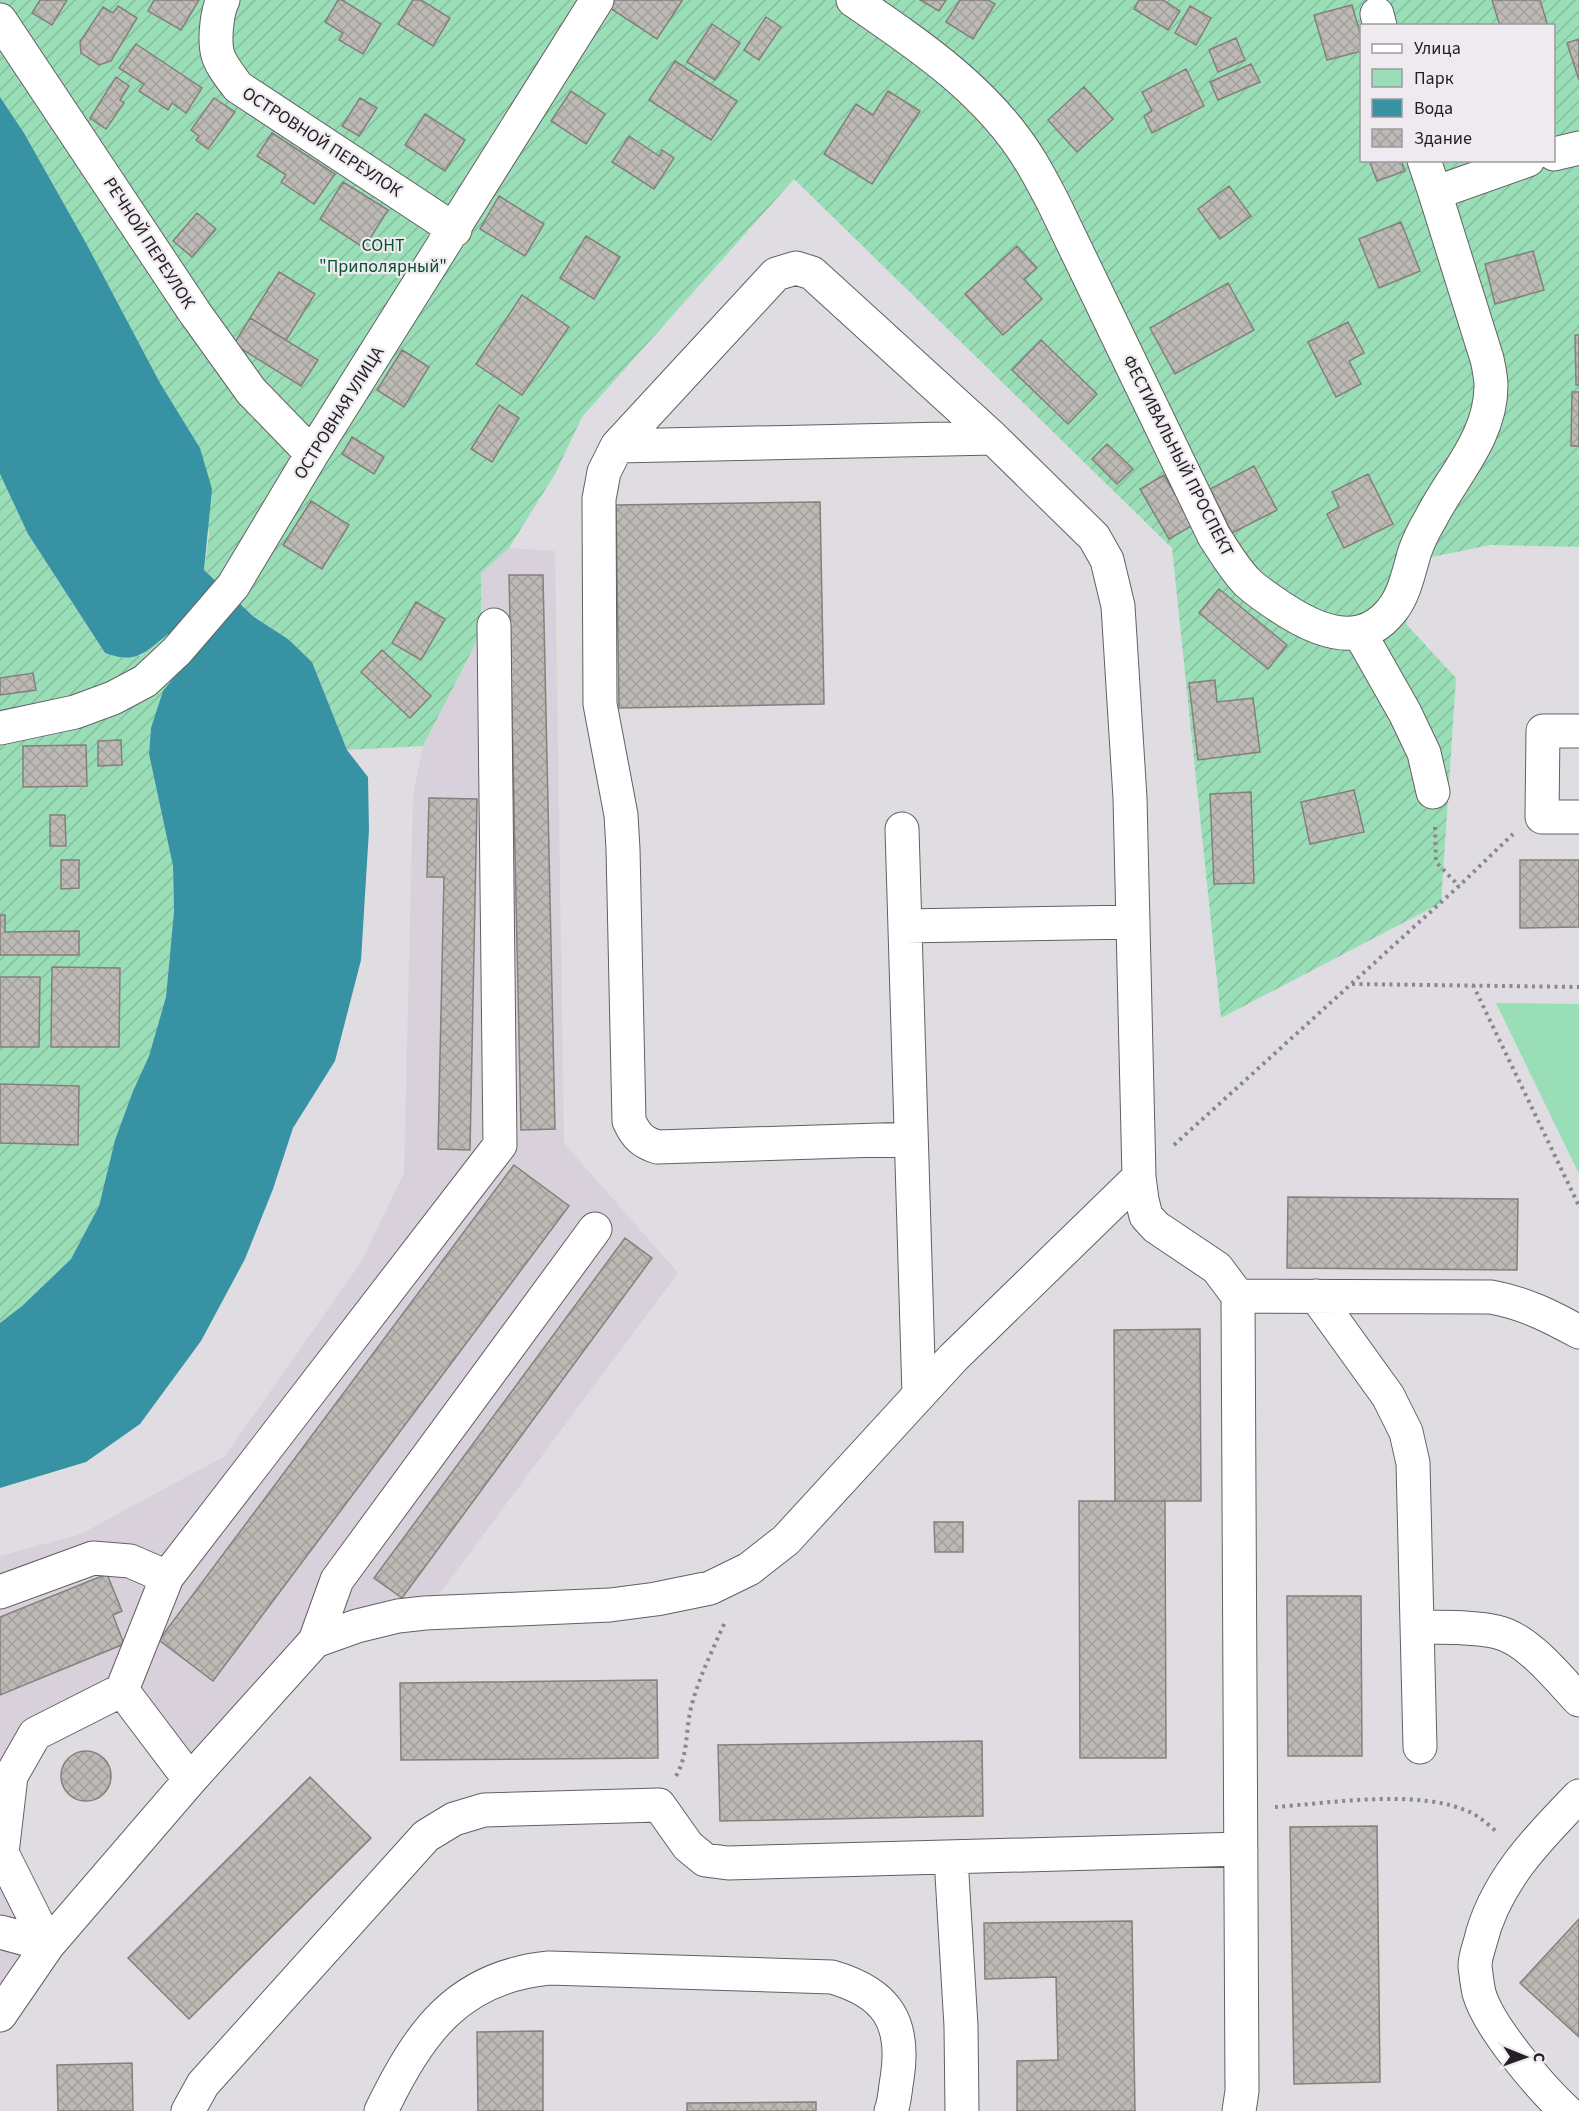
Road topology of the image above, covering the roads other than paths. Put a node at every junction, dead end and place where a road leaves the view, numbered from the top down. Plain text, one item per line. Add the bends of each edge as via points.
1 (223, 0) edge
2 (597, 0) edge
3 (853, 0) edge
4 (0, 20) edge
5 (1579, 148) edge
6 (1555, 154) edge
7 (1425, 162) edge
8 (1523, 162) edge
9 (1435, 194) junction
10 (455, 230) junction
11 (993, 438) junction
12 (618, 446) junction
13 (312, 454) junction
14 (495, 625) dead end
15 (1359, 632) junction
16 (0, 728) edge
17 (1579, 731) edge
18 (1433, 792) road end
19 (1579, 817) edge
20 (902, 830) dead end
21 (1133, 922) junction
22 (905, 926) junction
23 (911, 1139) junction
24 (1139, 1177) junction
25 (595, 1229) dead end
26 (1238, 1296) junction
27 (1316, 1296) junction
28 (1579, 1332) edge
29 (919, 1395) junction
30 (167, 1577) junction
31 (0, 1592) edge
32 (1417, 1627) junction
33 (315, 1641) junction
34 (122, 1690) junction
35 (1579, 1700) edge
36 (1420, 1747) dead end
37 (6, 1774) edge
38 (190, 1780) junction
39 (1579, 1796) edge
40 (1241, 1849) junction
41 (1, 1853) edge
42 (951, 1858) junction
43 (0, 1932) edge
44 (48, 1945) junction
45 (0, 2015) edge
46 (188, 2111) edge
47 (381, 2111) edge
48 (891, 2111) edge
49 (962, 2111) edge
50 (1239, 2111) edge
51 (1566, 2111) edge

1 - 10 lane, ОСТРОВНОЙ ПЕРЕУЛОК via 216,52 238,87
2 - 10 lane, ОСТРОВНАЯ УЛИЦА
3 - 15 lane, ФЕСТИВАЛЬНЫЙ ПРОСПЕКТ via 942,63 977,94 1030,161 1228,559 1247,582 1301,620 1339,634
4 - 13 lane, РЕЧНОЙ ПЕРЕУЛОК via 251,391
5 - 6 lane
7 - 9 lane, ФЕСТИВАЛЬНЫЙ ПРОСПЕКТ
8 - 9 lane
9 - 15 lane, ФЕСТИВАЛЬНЫЙ ПРОСПЕКТ via 1487,359 1491,386 1487,414 1480,437 1416,548 1394,609 1378,625
10 - 13 lane, ОСТРОВНАЯ УЛИЦА
11 - 12 lane
11 - 12 lane via 812,273 796,268 776,274
11 - 21 lane via 1094,537 1107,560 1118,606
12 - 23 lane via 604,472 598,499 600,704 624,849 629,1121 644,1143 657,1147
13 - 16 lane, ОСТРОВНАЯ УЛИЦА via 233,586 177,651 145,681 75,712
14 - 30 lane via 500,1145
15 - 18 lane via 1424,753
17 - 19 lane via 1544,731 1542,817
20 - 22 lane
21 - 22 lane
21 - 24 lane
22 - 23 lane
23 - 29 lane
24 - 26 lane via 1146,1216 1217,1268
24 - 29 lane
25 - 33 lane via 337,1580
26 - 27 lane
26 - 40 lane
27 - 28 lane via 1491,1297 1545,1312
27 - 32 lane via 1388,1396 1406,1432 1413,1463
29 - 33 lane via 786,1540 749,1569 710,1588 610,1605 416,1614 357,1626
30 - 31 lane via 130,1561 93,1558
30 - 34 lane
32 - 35 lane via 1499,1632 1523,1645
32 - 36 lane
33 - 38 lane
34 - 37 lane via 35,1734
34 - 38 lane
37 - 41 lane
38 - 44 lane
39 - 51 lane via 1509,1876 1484,1924 1475,1963 1479,1994 1496,2028
40 - 42 lane
40 - 50 lane
41 - 44 lane
42 - 46 lane via 728,1863 705,1860 688,1846 659,1805 484,1810 454,1819 426,1836 203,2084
42 - 49 lane
43 - 44 lane
44 - 45 lane
47 - 48 lane via 414,2050 460,2001 501,1977 549,1968 832,1977 855,1983 875,1997 891,2016 899,2041

